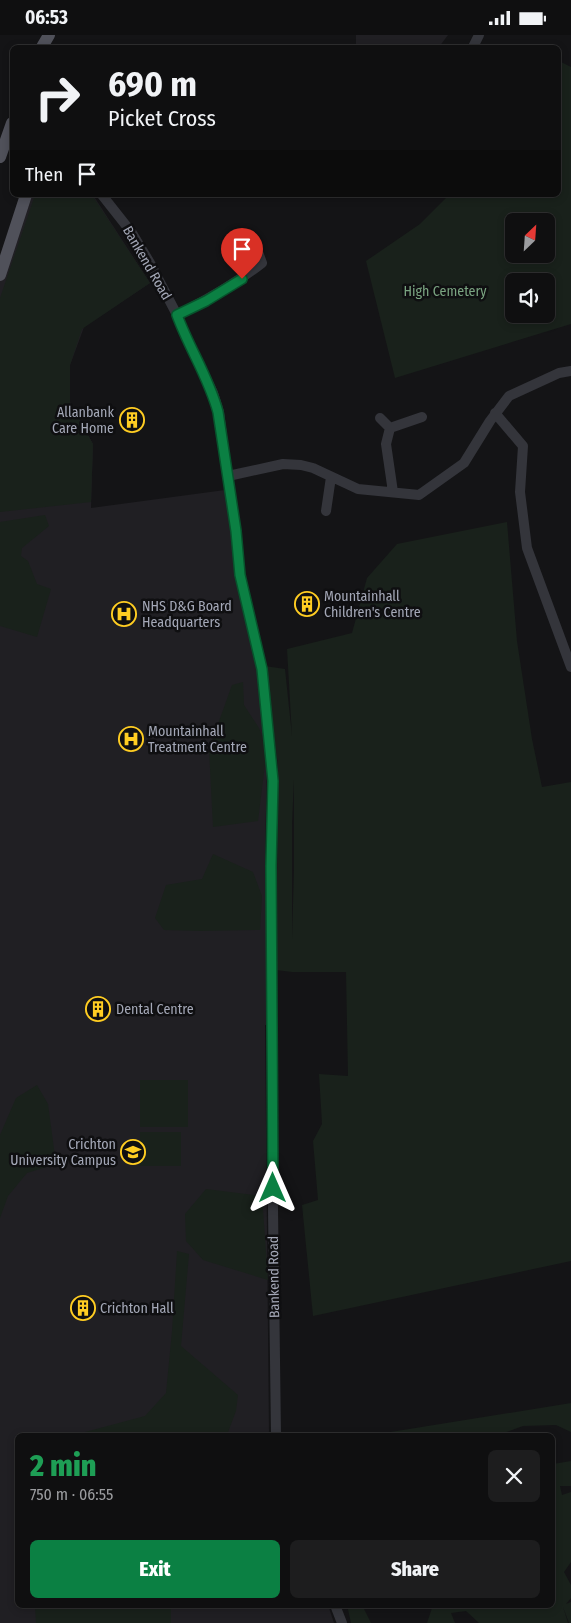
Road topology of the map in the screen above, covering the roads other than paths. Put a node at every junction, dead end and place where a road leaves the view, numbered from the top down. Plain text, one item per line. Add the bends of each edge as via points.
1 (10, 129) edge
2 (0, 157) edge
3 (25, 197) edge
4 (104, 197) edge
5 (255, 244) dead end
6 (0, 275) edge
7 (177, 315) junction
8 (571, 371) edge
9 (495, 413) junction
10 (422, 417) dead end
11 (380, 418) dead end
12 (390, 428) junction
13 (228, 476) junction
14 (331, 477) junction
15 (393, 492) junction
16 (326, 511) dead end
17 (570, 660) edge
18 (276, 1433) edge
19 (336, 1608) edge
20 (342, 1623) edge

1 - 2 main road
3 - 6 main road
4 - 7 street, Bankend Road via 132,233
5 - 7 street via 262,263 242,279
7 - 13 street, Bankend Road via 213,393
8 - 9 street via 559,373 509,396
9 - 15 street via 464,463 419,495
9 - 17 street via 523,446 520,492 527,548
10 - 12 street
11 - 12 street
12 - 15 street via 386,444
13 - 14 street via 283,464 301,465
13 - 18 street, Bankend Road via 240,575 262,669 273,781
14 - 15 street via 358,489
14 - 16 street
19 - 20 street

